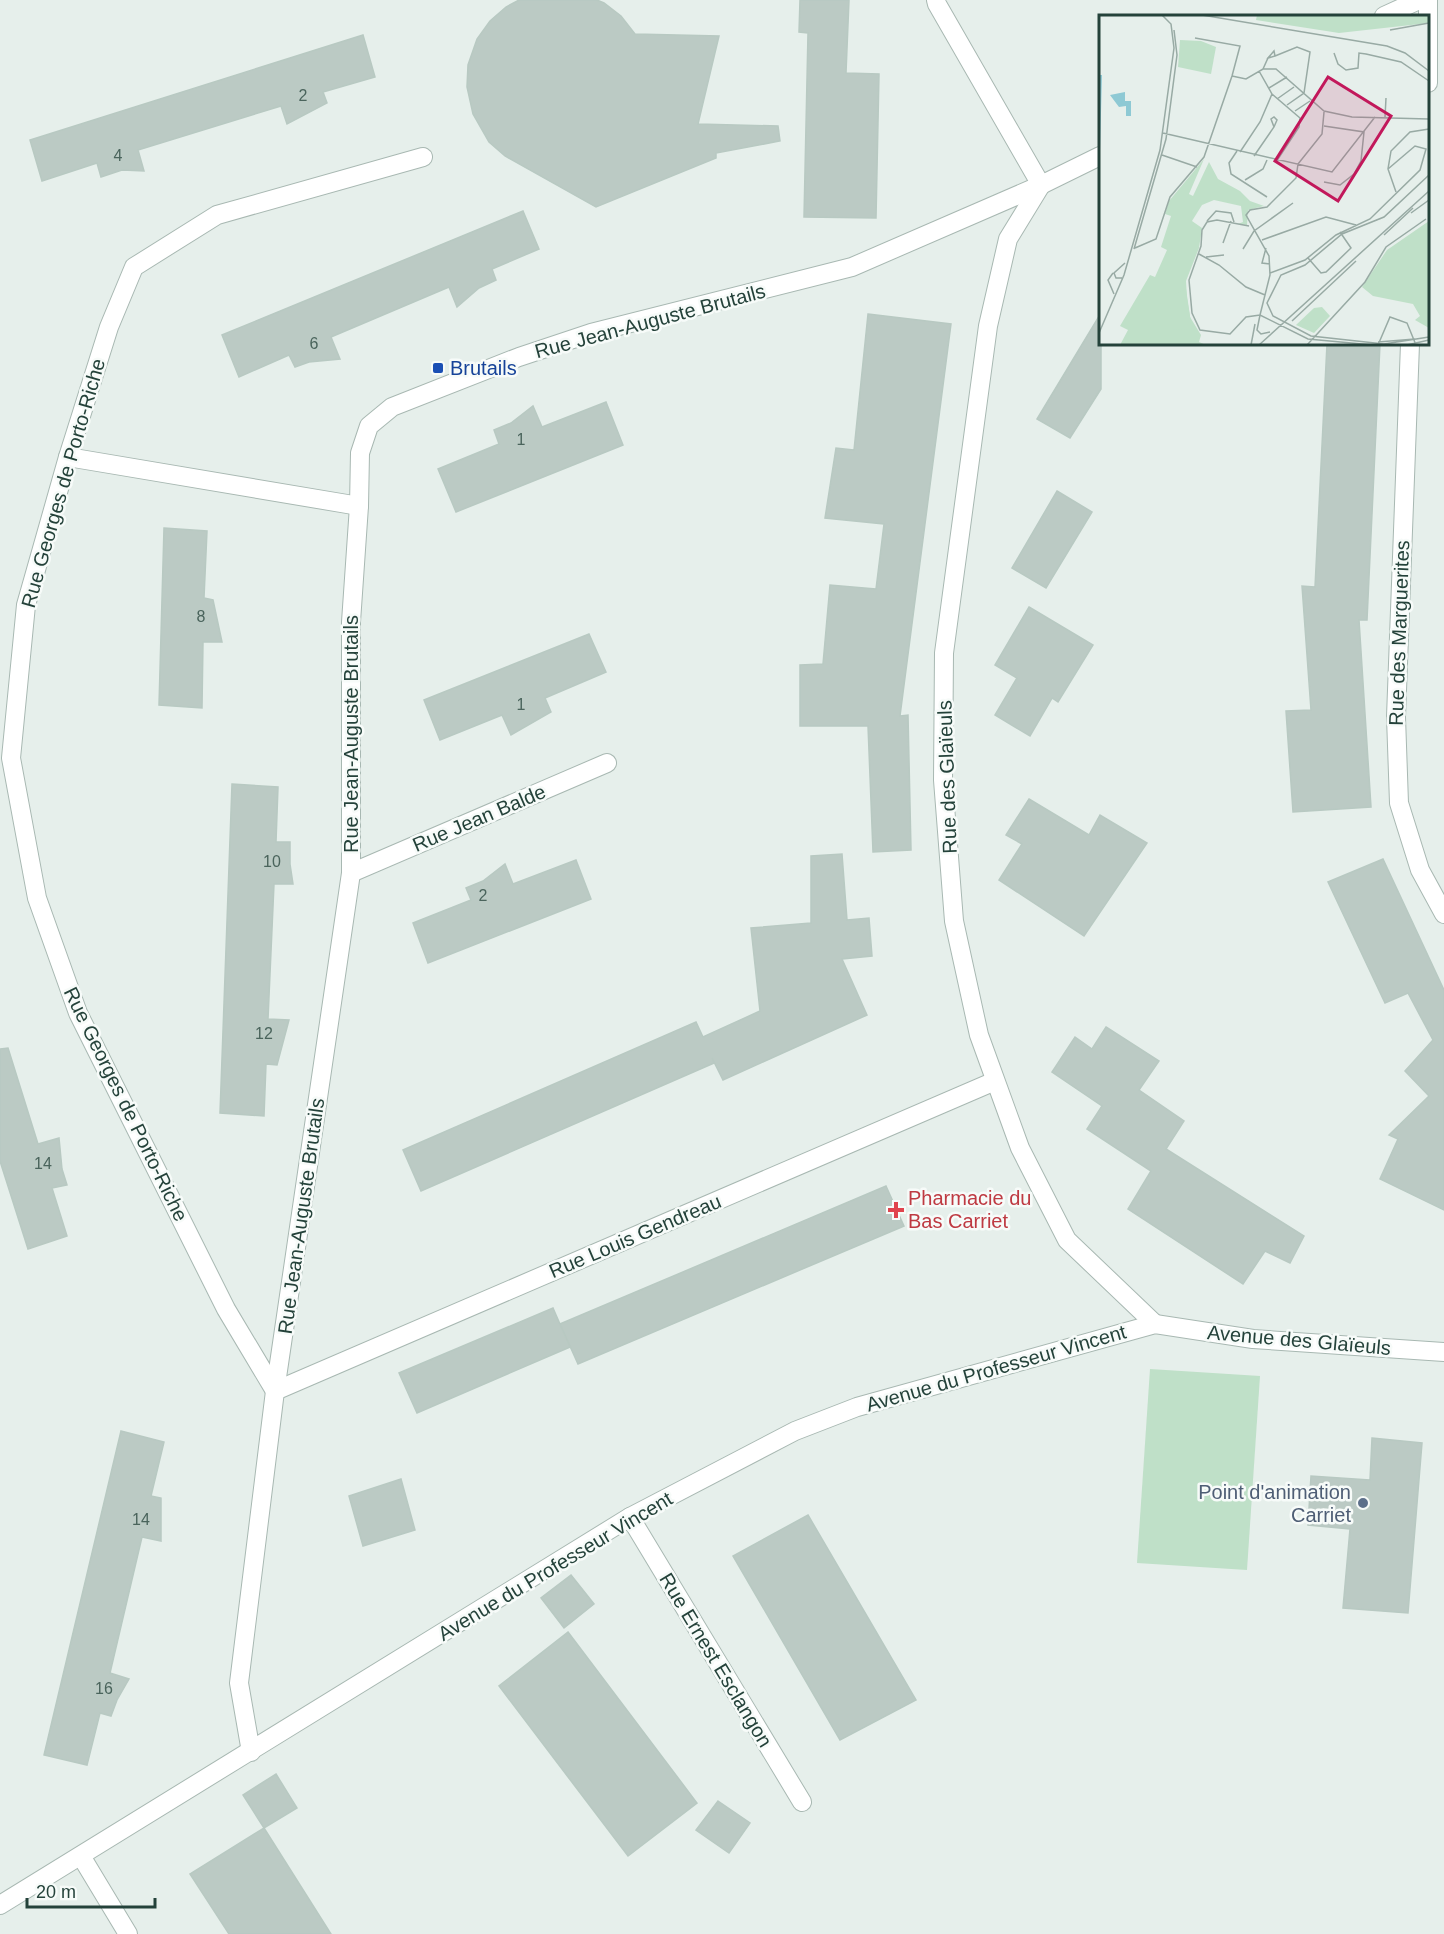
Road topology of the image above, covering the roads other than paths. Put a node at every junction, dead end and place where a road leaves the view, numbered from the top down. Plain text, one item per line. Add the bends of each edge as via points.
1 (936, 0) edge
2 (1419, 0) edge
3 (1386, 15) edge
4 (423, 157) dead end
5 (1099, 157) edge
6 (1041, 185) junction
7 (1410, 345) edge
8 (68, 457) junction
9 (359, 506) junction
10 (607, 763) dead end
11 (351, 873) junction
12 (1444, 914) edge
13 (995, 1081) junction
14 (1155, 1324) junction
15 (1444, 1352) edge
16 (275, 1391) junction
17 (630, 1517) junction
18 (251, 1752) junction
19 (802, 1802) dead end
20 (81, 1856) junction
21 (0, 1905) edge
22 (128, 1934) edge

1 - 6 street
2 - 3 street
4 - 8 street, Rue Georges de Porto-Riche via 217,215 134,267 109,327
5 - 6 street, Rue Jean-Auguste Brutails
6 - 9 street, Rue Jean-Auguste Brutails via 852,267 591,333 392,407 369,426 360,453
6 - 13 street, Rue des Glaïeuls via 1008,239 988,326 944,653 943,780 954,921 979,1035
7 - 12 street, Rue des Marguerites via 1396,717 1399,803 1419,870
8 - 9 street
8 - 16 street, Rue Georges de Porto-Riche via 26,605 11,758 37,898 78,1013 226,1309
9 - 11 street, Rue Jean-Auguste Brutails via 351,622
10 - 11 street, Rue Jean Balde
11 - 16 street, Rue Jean-Auguste Brutails
13 - 14 street, Rue des Glaïeuls via 1020,1148 1067,1240
13 - 16 street, Rue Louis Gendreau
14 - 15 street, Avenue des Glaïeuls via 1253,1339
14 - 17 street, Avenue du Professeur Vincent via 857,1407 795,1431
16 - 18 street, Rue Jean-Auguste Brutails via 239,1683
17 - 18 street, Avenue du Professeur Vincent
17 - 19 street, Rue Ernest Esclangon
18 - 20 street, Avenue du Professeur Vincent
20 - 21 street, Avenue du Professeur Vincent
20 - 22 street

